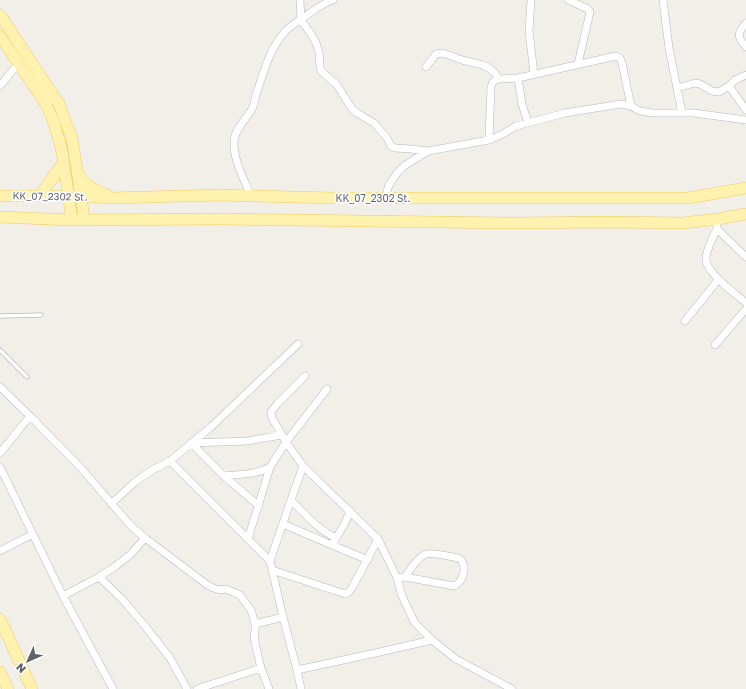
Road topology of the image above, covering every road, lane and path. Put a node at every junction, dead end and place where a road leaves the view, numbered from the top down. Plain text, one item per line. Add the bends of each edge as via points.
1 (300, 0) edge
2 (333, 0) edge
3 (531, 0) edge
4 (568, 0) edge
5 (663, 0) edge
6 (0, 15) edge
7 (301, 20) junction
8 (746, 23) edge
9 (0, 36) edge
10 (19, 45) junction
11 (746, 47) edge
12 (9, 50) junction
13 (18, 64) junction
14 (578, 64) junction
15 (426, 67) dead end
16 (534, 74) junction
17 (746, 75) edge
18 (518, 78) junction
19 (498, 79) junction
20 (0, 86) edge
21 (729, 86) junction
22 (677, 88) junction
23 (631, 106) junction
24 (746, 110) edge
25 (682, 113) junction
26 (746, 120) edge
27 (528, 123) junction
28 (489, 140) junction
29 (428, 151) junction
30 (63, 163) junction
31 (76, 171) junction
32 (746, 188) edge
33 (0, 196) edge
34 (40, 196) junction
35 (68, 196) junction
36 (81, 196) junction
37 (251, 196) junction
38 (117, 198) junction
39 (385, 198) junction
40 (746, 214) edge
41 (0, 217) edge
42 (72, 220) junction
43 (84, 220) junction
44 (717, 224) junction
45 (746, 257) edge
46 (718, 280) junction
47 (746, 303) edge
48 (746, 308) edge
49 (41, 315) dead end
50 (0, 316) edge
51 (684, 321) dead end
52 (298, 344) dead end
53 (715, 345) dead end
54 (0, 350) edge
55 (305, 376) dead end
56 (27, 377) dead end
57 (0, 387) edge
58 (327, 389) dead end
59 (30, 416) junction
60 (284, 439) junction
61 (191, 443) junction
62 (0, 453) edge
63 (170, 461) junction
64 (303, 466) junction
65 (0, 467) edge
66 (270, 467) junction
67 (224, 476) junction
68 (291, 500) junction
69 (111, 504) junction
70 (259, 506) junction
71 (350, 511) junction
72 (283, 524) junction
73 (33, 534) junction
74 (145, 538) junction
75 (336, 538) junction
76 (248, 539) junction
77 (378, 539) junction
78 (332, 545) junction
79 (0, 551) edge
80 (368, 560) junction
81 (270, 561) junction
82 (272, 570) junction
83 (99, 577) junction
84 (405, 577) junction
85 (397, 578) junction
86 (63, 596) junction
87 (283, 617) junction
88 (0, 619) edge
89 (255, 624) junction
90 (432, 640) junction
91 (261, 668) junction
92 (298, 670) junction
93 (0, 672) edge
94 (8, 689) edge
95 (32, 689) edge
96 (113, 689) edge
97 (187, 689) edge
98 (198, 689) edge
99 (269, 689) edge
100 (301, 689) edge
101 (512, 689) edge

1 - 7 street
2 - 7 street
3 - 16 street via 529,31
4 - 14 street via 590,12
5 - 22 street
6 - 10 main road
7 - 29 street via 316,43 322,71 337,85 352,109 374,124 391,146
7 - 37 street via 276,42 252,108 234,139 234,151 239,168
8 - 11 street via 739,36
9 - 12 main road
10 - 12 main road
10 - 31 main road via 59,104 72,139
12 - 13 main road
13 - 20 street
13 - 30 main road via 46,104 54,123
14 - 16 street
14 - 23 street via 616,56 620,58
15 - 19 street via 436,54 443,53 483,65 495,73
16 - 18 street
17 - 21 street
18 - 19 street
18 - 27 street
19 - 28 street via 491,87
21 - 22 street via 719,92 695,83
21 - 24 street
22 - 25 street
23 - 25 street via 652,113
23 - 27 street via 621,104 572,112
25 - 26 street
27 - 28 street via 516,126
28 - 29 street
29 - 39 street via 397,173 389,185
30 - 34 main road
30 - 35 main road
31 - 36 main road
31 - 38 main road via 91,188
32 - 39 main road, KK_07_2302 St. via 688,198
33 - 34 main road, KK_07_2302 St.
34 - 35 main road, KK_07_2302 St.
35 - 36 main road, KK_07_2302 St.
35 - 42 main road
36 - 38 main road, KK_07_2302 St.
36 - 43 main road
37 - 38 main road, KK_07_2302 St.
37 - 39 main road, KK_07_2302 St.
40 - 44 main road
41 - 42 main road
42 - 43 main road
43 - 44 main road
44 - 45 street
44 - 46 street via 706,253 706,263
46 - 47 street
46 - 51 street
48 - 53 street
49 - 50 lane
52 - 61 street
54 - 56 lane
55 - 60 street via 271,412
57 - 59 street
58 - 60 street
59 - 62 street
59 - 69 street
60 - 61 street
60 - 64 street
60 - 66 street
61 - 63 street
61 - 67 street
63 - 69 street via 135,482
63 - 76 street
64 - 68 street
64 - 71 street
65 - 73 street
66 - 67 street via 256,473
66 - 70 street
67 - 70 street
68 - 72 street
68 - 75 street via 318,527
69 - 74 street
70 - 76 street
71 - 75 street
71 - 77 street
72 - 78 street
72 - 81 street
73 - 79 street
73 - 86 street
74 - 83 street via 131,554
74 - 89 street via 206,584 240,595 251,610
75 - 78 street
76 - 81 street
77 - 80 street
77 - 85 street
78 - 80 street
80 - 82 street via 352,588 345,594
81 - 82 street
82 - 87 street
83 - 86 street
83 - 97 street via 149,631 170,658
84 - 84 street via 454,586 463,575 464,565 459,558 428,553 422,556
84 - 85 street
85 - 90 street via 402,596 415,623
86 - 96 street
87 - 89 street
87 - 92 street
88 - 95 main road
89 - 91 street via 254,636
90 - 92 street
90 - 101 street via 456,659
91 - 98 street
91 - 99 street
92 - 100 street
93 - 94 main road

